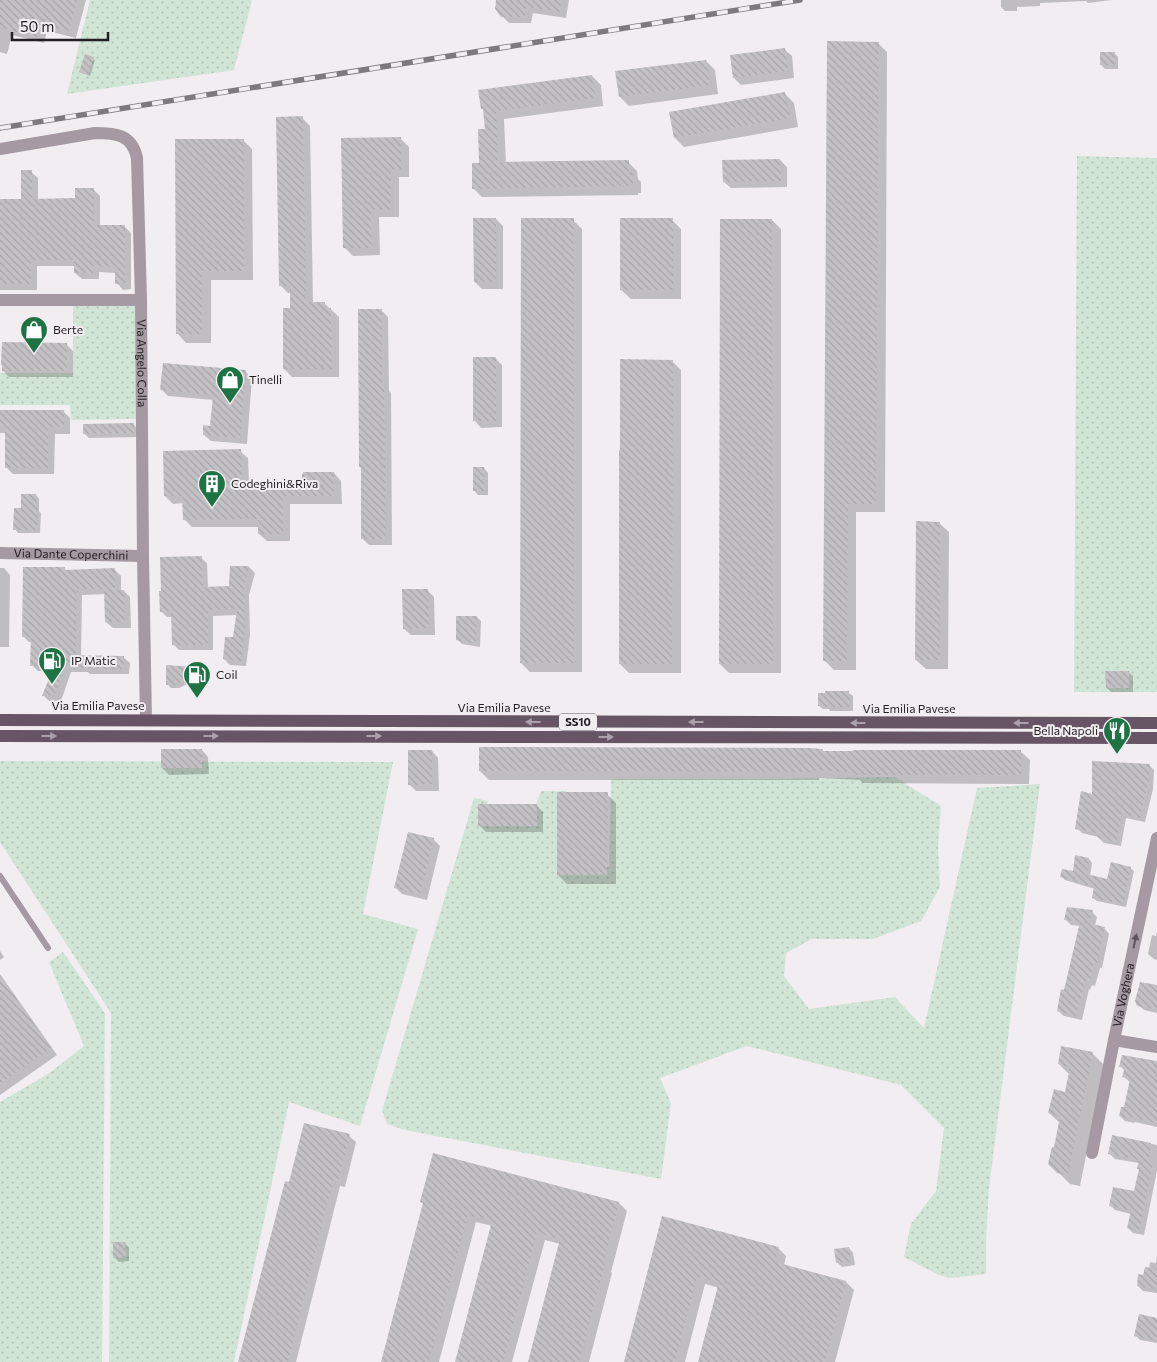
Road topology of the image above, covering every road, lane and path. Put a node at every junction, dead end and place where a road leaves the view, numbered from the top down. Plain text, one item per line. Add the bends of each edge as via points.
1 (0, 149) edge
2 (0, 300) edge
3 (141, 300) junction
4 (0, 554) edge
5 (143, 556) junction
6 (0, 720) edge
7 (146, 720) junction
8 (1157, 723) edge
9 (0, 736) edge
10 (1157, 738) edge
11 (1157, 838) edge
12 (0, 876) edge
13 (48, 948) dead end
14 (1114, 1040) junction
15 (1157, 1047) edge
16 (1092, 1153) dead end

1 - 3 street, Via Angelo Colla via 95,133 116,134 131,143 137,158
2 - 3 street
3 - 5 street, Via Angelo Colla
4 - 5 street, Via Dante Coperchini
5 - 7 street, Via Angelo Colla
6 - 7 main road, Via Emilia Pavese / SS10
8 -> 7 main road, Via Emilia Pavese / SS10
9 -> 10 main road, SS10
14 -> 11 street, Via Voghera
12 - 13 lane
14 - 15 street
14 - 16 street, Via Voghera

